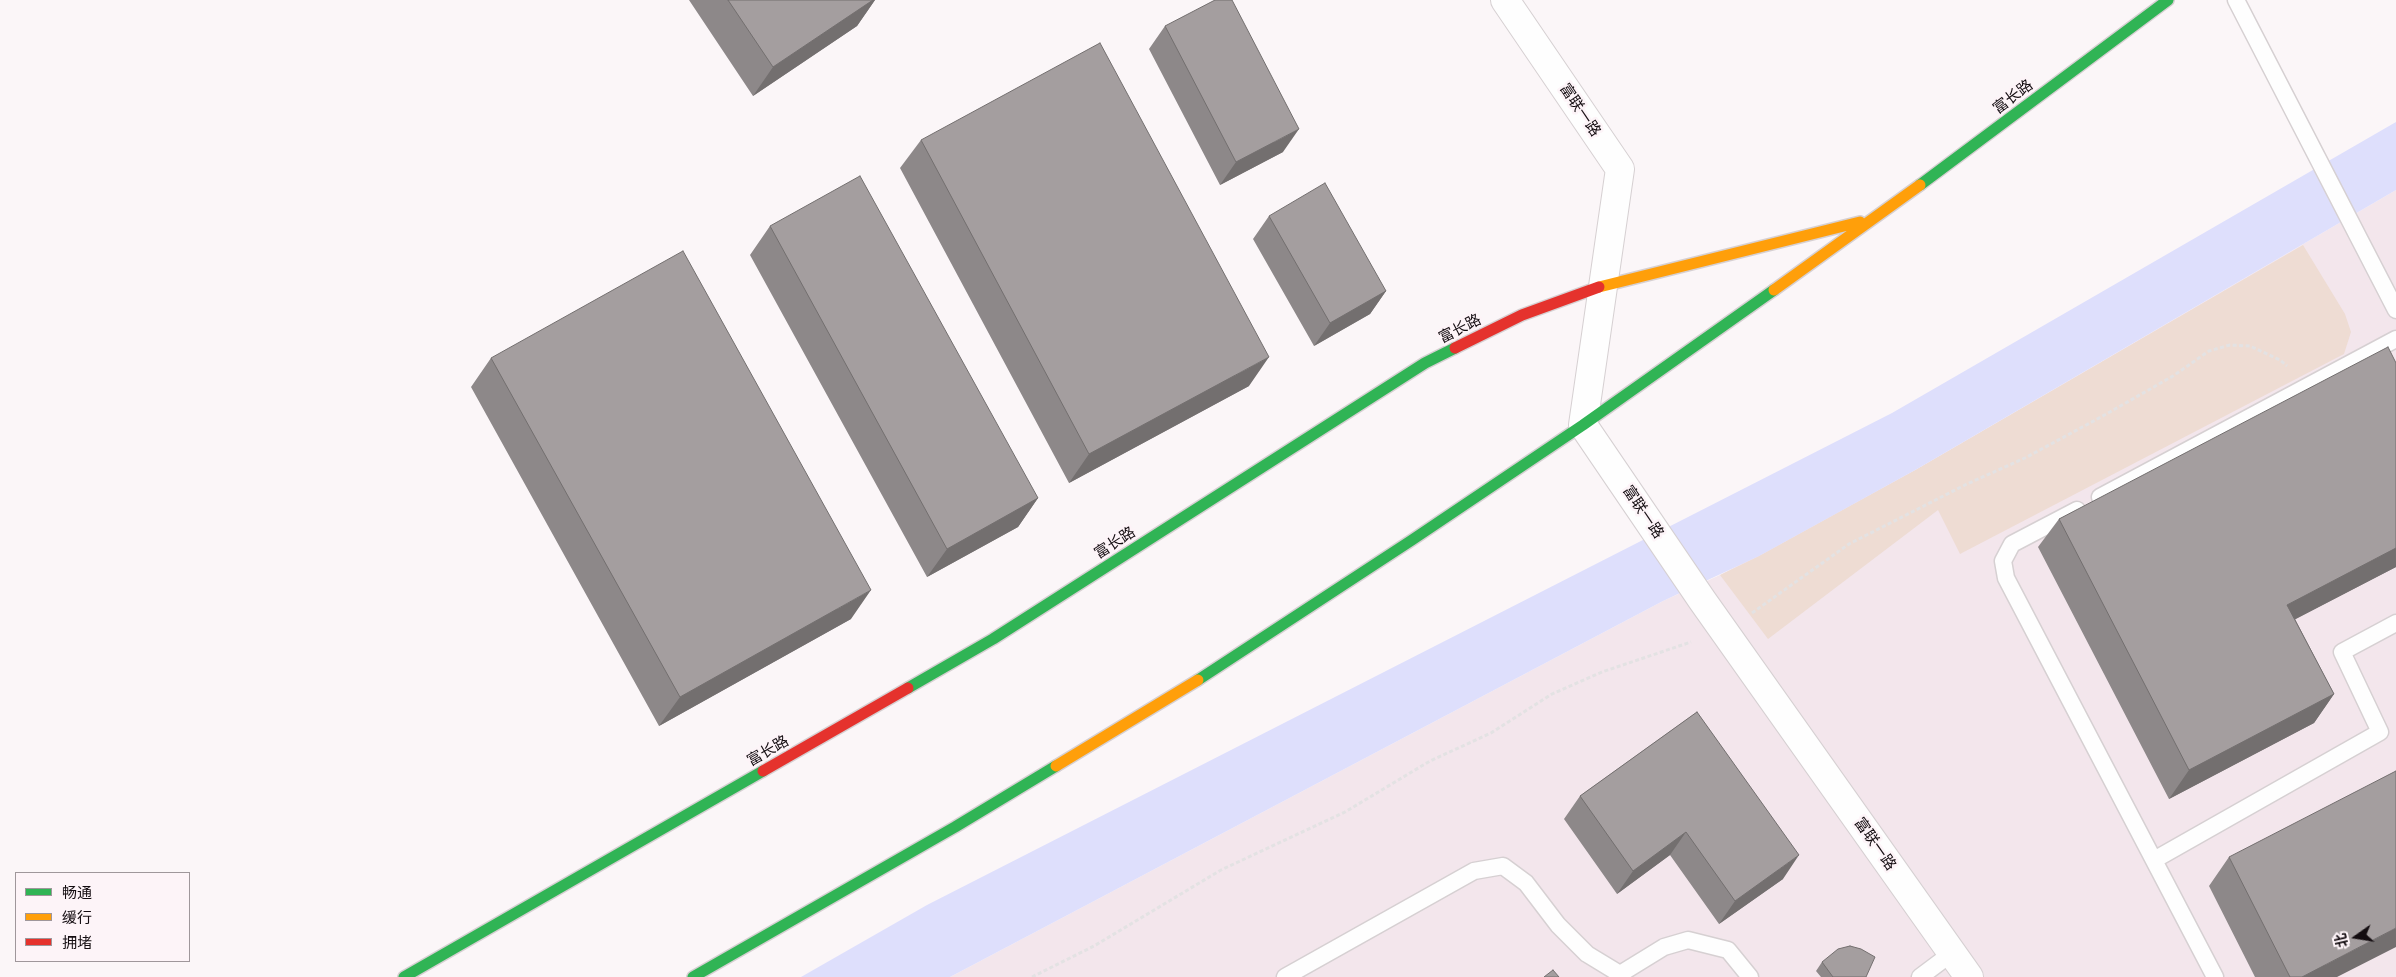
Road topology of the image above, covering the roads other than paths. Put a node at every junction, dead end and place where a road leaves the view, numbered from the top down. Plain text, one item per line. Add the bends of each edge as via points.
1 (1505, 0) edge
2 (2168, 0) edge
3 (2236, 0) edge
4 (1876, 218) junction
5 (1604, 286) junction
6 (2396, 310) edge
7 (2396, 339) edge
8 (1583, 425) junction
9 (2396, 623) edge
10 (2154, 860) junction
11 (1952, 953) junction
12 (1311, 971) edge
13 (1620, 976) edge
14 (404, 977) edge
15 (693, 977) edge
16 (1285, 977) edge
17 (1750, 977) edge
18 (1920, 977) edge
19 (1969, 977) edge
20 (2215, 977) edge

1 - 5 street, 富联一路 via 1620,169
2 - 4 main road, 富长路
3 - 6 lane
4 - 5 main road, 富长路
4 - 8 main road, 富长路
5 - 8 street, 富联一路
5 - 14 main road, 富长路 via 1522,314 1425,363 993,639
7 - 10 lane via 2012,544 2003,561 2006,578
8 - 11 street, 富联一路 via 1702,600
8 - 15 main road, 富长路 via 1194,682 955,827
9 - 10 lane via 2342,652 2380,732
10 - 20 lane
11 - 18 lane
11 - 19 street, 富联一路
12 - 13 lane via 1474,871 1504,866 1526,882 1558,925 1587,954
12 - 16 lane
13 - 17 lane via 1664,946 1688,940 1728,950

